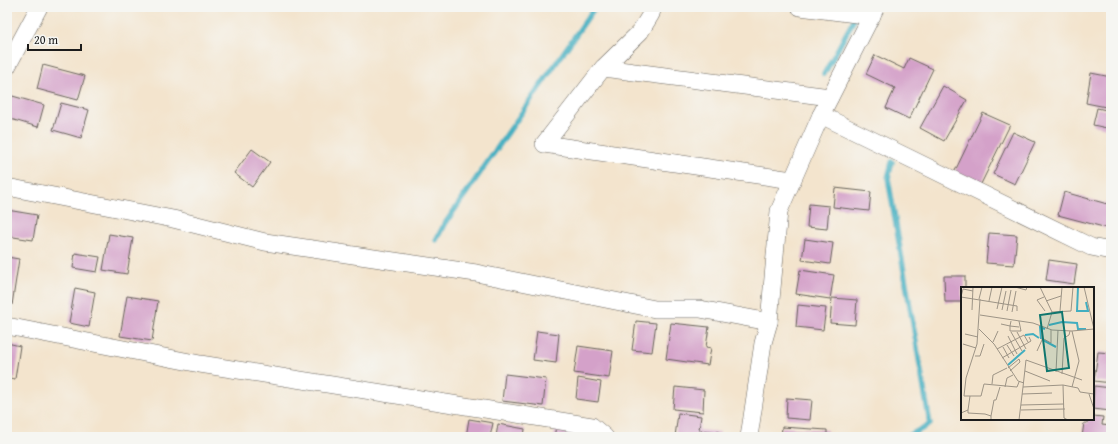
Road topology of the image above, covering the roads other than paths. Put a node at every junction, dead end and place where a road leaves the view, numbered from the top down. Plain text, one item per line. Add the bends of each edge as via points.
1 (39, 7) edge
2 (653, 7) edge
3 (800, 7) edge
4 (874, 11) edge
5 (7, 67) edge
6 (603, 68) junction
7 (830, 97) junction
8 (821, 115) junction
9 (792, 180) junction
10 (7, 187) edge
11 (1111, 251) edge
12 (769, 322) junction
13 (7, 326) edge
14 (605, 437) edge
15 (749, 437) edge

1 - 5 street
2 - 6 street via 652,14 640,32
3 - 4 street
4 - 7 street
6 - 7 street
6 - 9 street via 544,144
7 - 8 street
8 - 9 street
8 - 11 street via 1091,247
9 - 12 street via 779,211
10 - 12 street via 173,219 265,242 476,273 656,309 700,309
12 - 15 street via 763,343
13 - 14 street via 200,364 592,426

